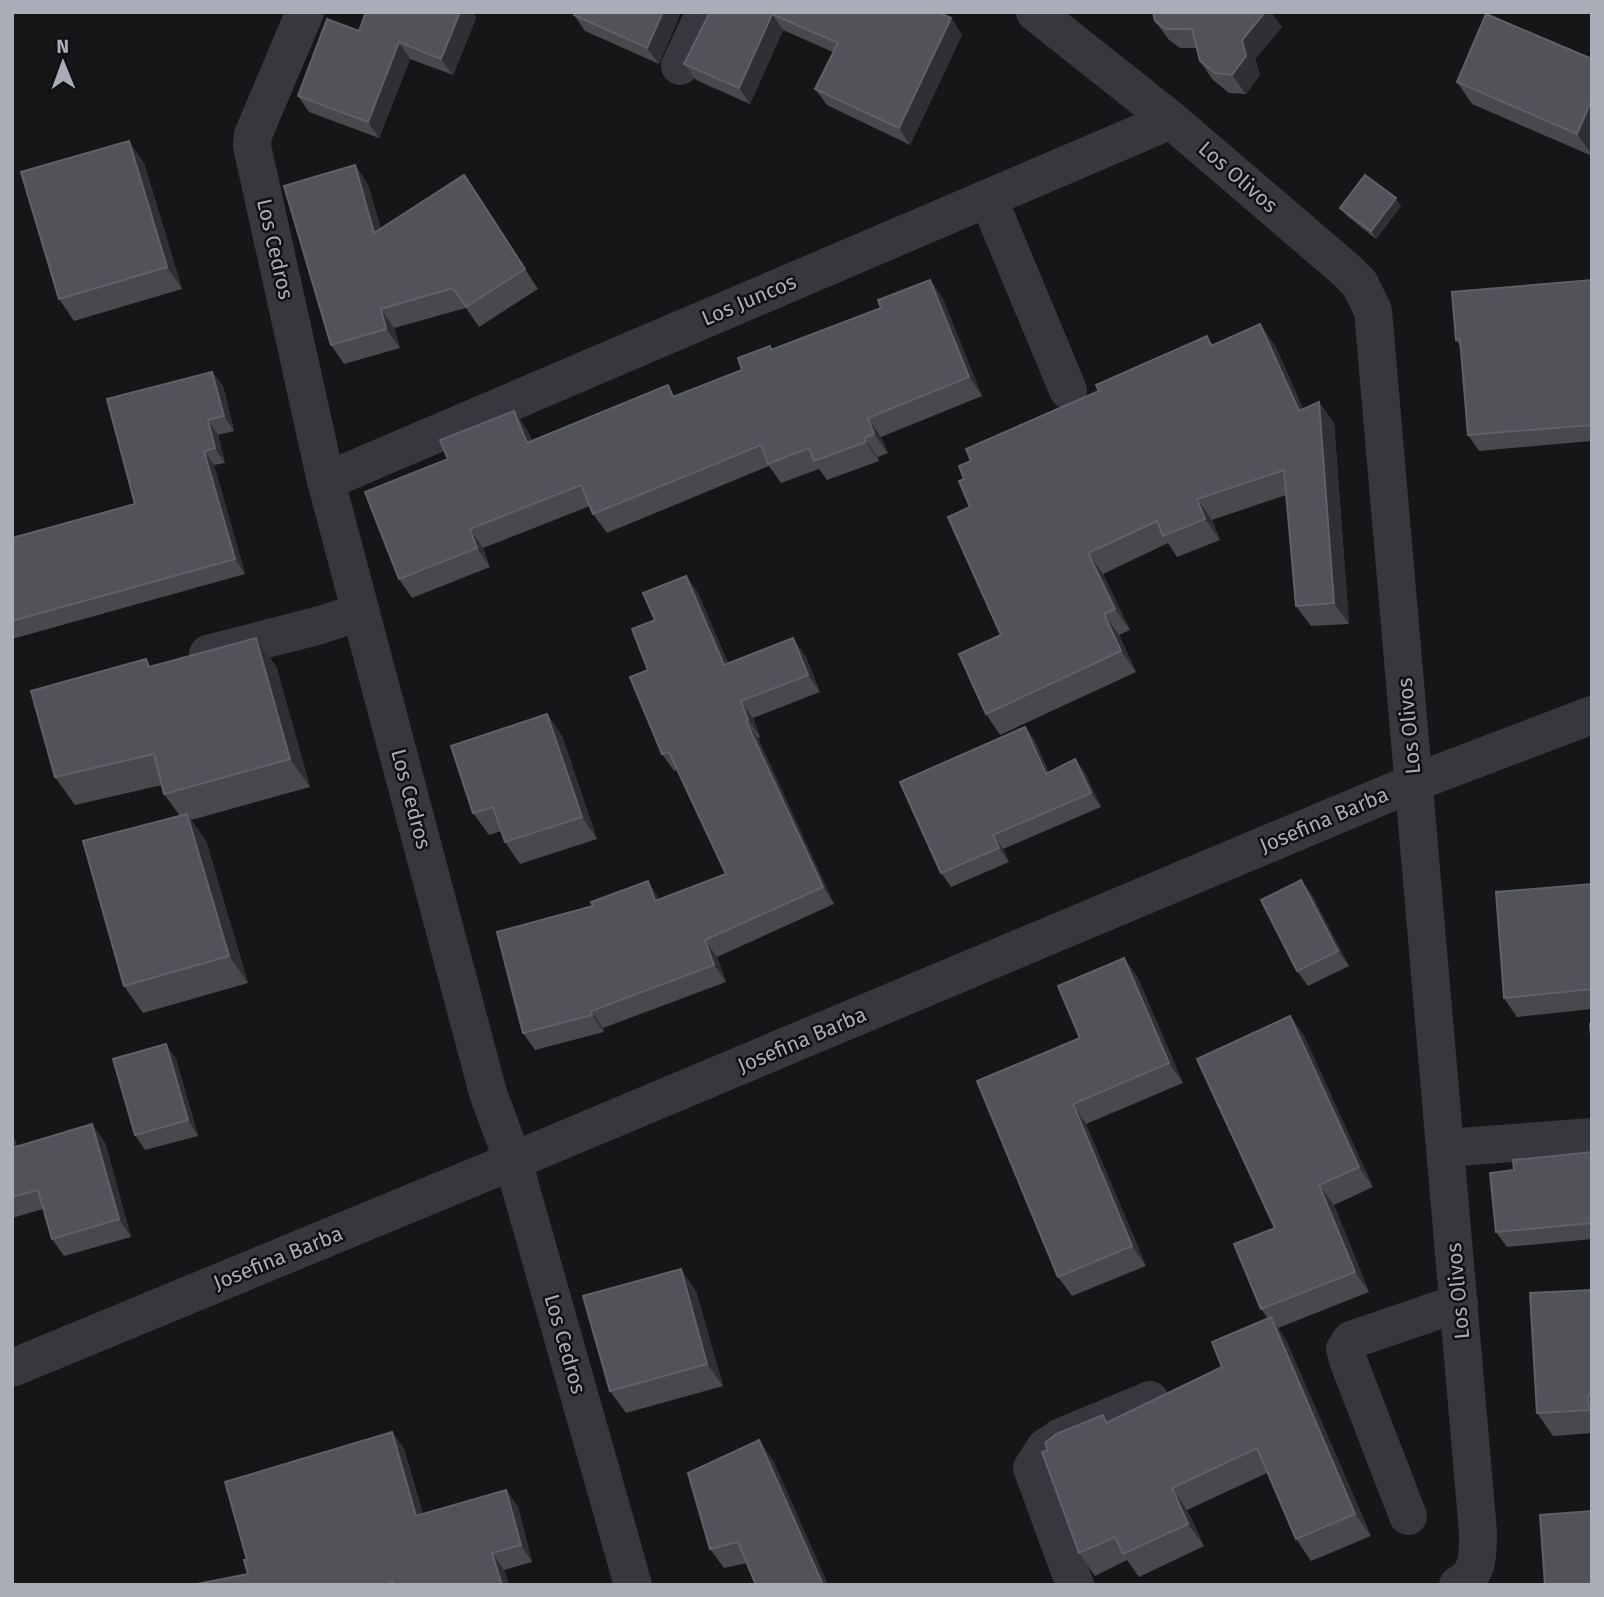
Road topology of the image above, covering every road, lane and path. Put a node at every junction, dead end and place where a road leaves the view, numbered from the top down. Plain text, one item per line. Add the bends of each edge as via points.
1 (305, 12) edge
2 (705, 12) edge
3 (1035, 12) edge
4 (680, 66) dead end
5 (1171, 120) junction
6 (988, 198) junction
7 (1068, 390) dead end
8 (326, 481) junction
9 (361, 612) junction
10 (175, 662) edge
11 (1592, 715) edge
12 (1413, 783) junction
13 (1592, 1137) edge
14 (1445, 1148) junction
15 (513, 1161) junction
16 (1459, 1303) junction
17 (12, 1368) edge
18 (1150, 1400) edge
19 (1408, 1517) dead end
20 (634, 1585) edge
21 (1075, 1585) edge
22 (1458, 1585) edge

1 - 8 street, Los Cedros via 252,146
2 - 4 street
3 - 5 street, Los Olivos
5 - 6 street, Los Juncos
5 - 12 street, Los Olivos via 1346,270 1368,297 1373,311
6 - 7 street
6 - 8 street, Los Juncos
8 - 9 street, Los Cedros
9 - 10 street
9 - 15 street, Los Cedros via 488,1093
11 - 12 street, Josefina Barba
12 - 14 street, Los Olivos
12 - 15 street, Josefina Barba
13 - 14 street
14 - 16 street, Los Olivos
15 - 17 street, Josefina Barba
15 - 20 street, Los Cedros
16 - 19 street via 1351,1340 1345,1349
16 - 22 street, Los Olivos via 1478,1532 1477,1564
18 - 21 street via 1061,1437 1045,1448 1031,1468

